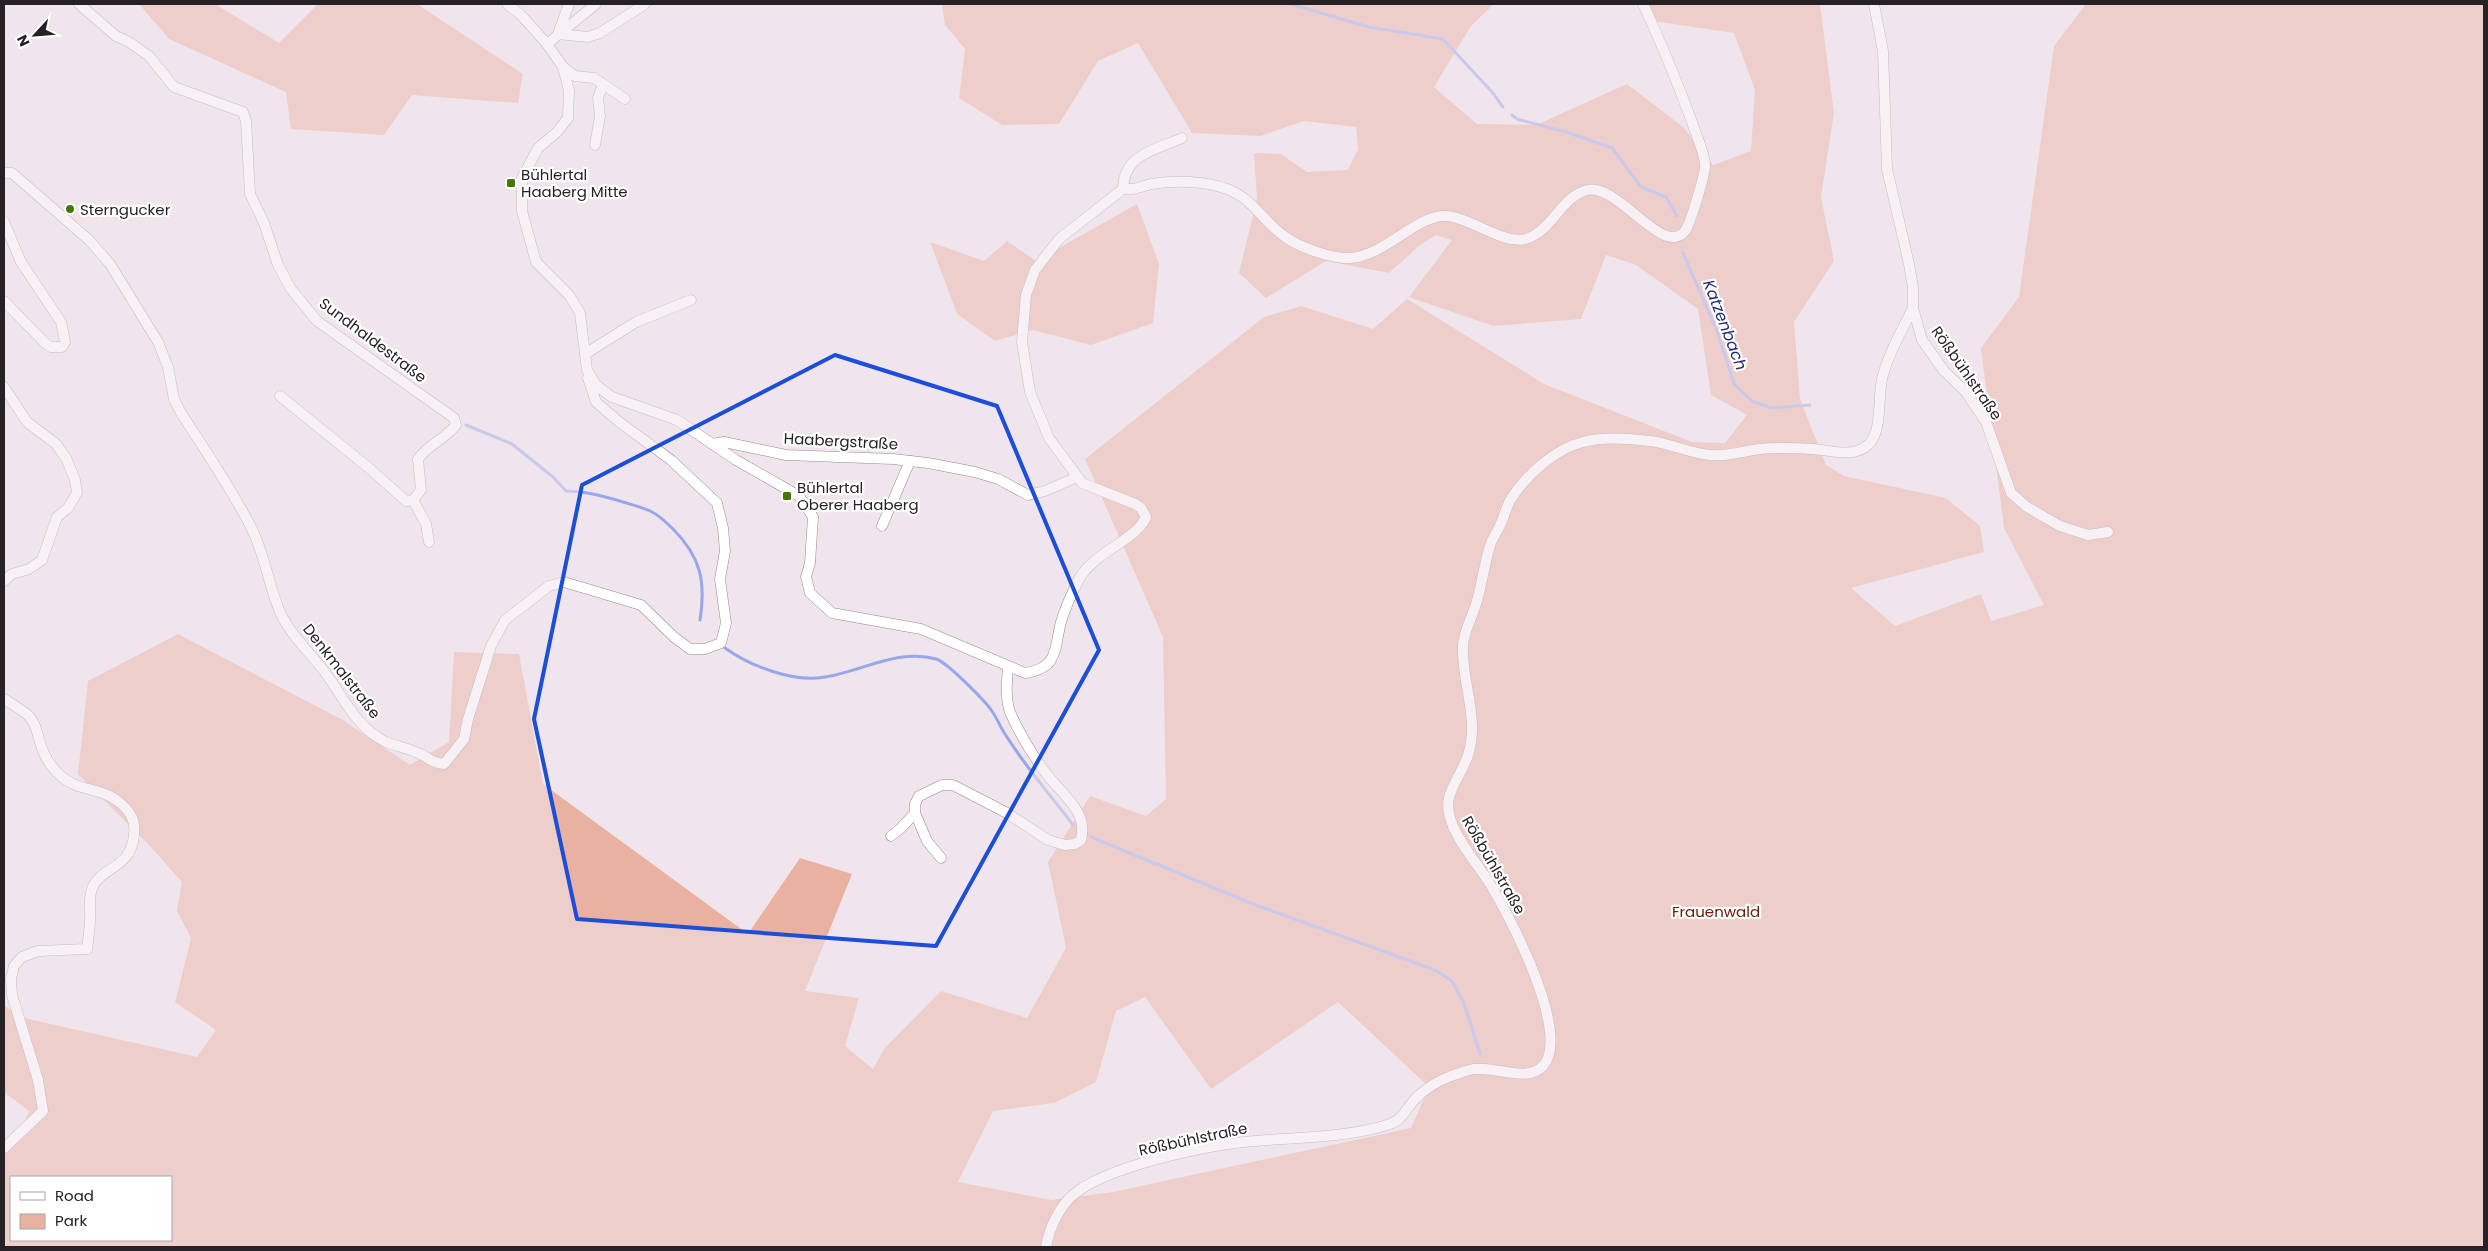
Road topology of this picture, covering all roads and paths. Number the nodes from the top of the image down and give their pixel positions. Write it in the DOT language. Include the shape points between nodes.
graph roads {
  1 [pos="79,4"];
  2 [pos="507,4"];
  3 [pos="569,4"];
  4 [pos="596,4"];
  5 [pos="645,4"];
  6 [pos="1642,4"];
  7 [pos="1874,4"];
  8 [pos="558,34"];
  9 [pos="547,44"];
  10 [pos="563,67"];
  11 [pos="602,85"];
  12 [pos="625,99"];
  13 [pos="1182,138"];
  14 [pos="595,145"];
  15 [pos="4,173"];
  16 [pos="1123,189"];
  17 [pos="4,222"];
  18 [pos="691,300"];
  19 [pos="4,301"];
  20 [pos="1913,308"];
  21 [pos="585,354"];
  22 [pos="587,370"];
  23 [pos="4,387"];
  24 [pos="280,396"];
  25 [pos="712,444"];
  26 [pos="910,461"];
  27 [pos="1077,478"];
  28 [pos="413,500"];
  29 [pos="882,526"];
  30 [pos="2108,532"];
  31 [pos="429,542"];
  32 [pos="4,581"];
  33 [pos="1008,667"];
  34 [pos="4,699"];
  35 [pos="915,813"];
  36 [pos="891,836"];
  37 [pos="940,858"];
  38 [pos="4,1148"];
  39 [pos="1046,1247"];
  1 -- 28 [label="street, Sundhaldestraße" via="116,36 150,56 174,87 242,112 246,121 250,194 278,265 291,288 317,321 454,418 456,425 449,434 426,448 418,459 421,490"];
  2 -- 9 [label="street"];
  3 -- 8 [label="street"];
  4 -- 8 [label="street"];
  5 -- 8 [label="street" via="600,33 588,37"];
  6 -- 16 [label="street" via="1679,86 1706,165 1685,231 1677,236 1663,237 1615,196 1590,189 1574,196 1540,230 1525,239 1506,237 1446,216 1427,219 1371,253 1352,258 1334,257 1284,236 1251,203 1228,189 1196,183 1152,184 1131,191"];
  7 -- 20 [label="street, Rößbühlstraße" via="1883,51 1887,169 1909,264"];
  8 -- 9 [label="street"];
  9 -- 10 [label="street"];
  10 -- 11 [label="street" via="575,76 594,78"];
  10 -- 21 [label="street" via="569,91 568,118 538,148 522,178 522,211 536,262 569,295 580,313"];
  11 -- 12 [label="street"];
  11 -- 14 [label="street"];
  13 -- 16 [label="street" via="1157,147 1128,165 1123,176"];
  15 -- 22 [label="street, Denkmalstraße" via="12,173 89,240 110,264 158,342 180,413 252,528 263,554 278,609 292,631 371,733 386,742 420,753 432,763 444,764 464,739 491,646 506,620 550,586 564,582 641,605 690,649 705,650 721,643 726,623 720,579 724,528 716,503 671,460 596,402"];
  16 -- 27 [label="street" via="1059,239 1035,270 1026,295 1022,342 1030,392 1048,438"];
  17 -- 19 [label="street" via="24,268 61,322 65,342 62,347 45,344"];
  18 -- 21 [label="street" via="636,322"];
  20 -- 30 [label="street, Rößbühlstraße" via="1922,340 1944,371 1965,391 1986,422 2011,492 2027,507 2060,526 2088,535"];
  20 -- 39 [label="street, Rößbühlstraße" via="1882,376 1877,432 1873,442 1864,449 1842,453 1769,448 1708,455 1654,441 1610,439 1581,442 1542,465 1508,503 1490,544 1474,610 1464,635 1472,711 1469,753 1448,795 1448,810 1452,826 1494,889 1546,1004 1551,1043 1543,1066 1526,1074 1482,1067 1442,1079 1412,1102 1399,1121 1387,1125 1324,1135 1239,1142 1111,1173 1087,1184 1069,1198 1054,1222"];
  21 -- 22 [label="street"];
  22 -- 25 [label="street" via="596,385 612,397 677,420"];
  23 -- 32 [label="street" via="27,422 56,444 66,458 77,493 68,508 57,517 42,560"];
  24 -- 28 [label="street" via="399,497"];
  25 -- 26 [label="street, Haabergstraße" via="724,442 818,458"];
  25 -- 33 [label="street" via="799,496 813,517 806,577 810,592 832,613 921,630 999,660"];
  26 -- 27 [label="street, Haabergstraße" via="975,472 998,479 1028,495"];
  26 -- 29 [label="street, Haabergstraße"];
  27 -- 33 [label="street" via="1093,488 1135,504 1146,517 1140,528 1095,559 1086,569 1069,600 1050,662 1037,671 1025,672"];
  28 -- 31 [label="street" via="426,524"];
  33 -- 35 [label="street" via="1006,690 1010,711 1046,774 1065,794 1081,820 1084,830 1081,840 1064,845 1048,840 1007,813 953,785 942,785 919,796"];
  34 -- 38 [label="street" via="30,717 50,765 63,778 117,800 130,812 135,826 134,844 128,856 92,887 87,949 38,951 22,957 14,966 12,995 38,1080 43,1111"];
  35 -- 36 [label="street"];
  35 -- 37 [label="street" via="927,842"];
}
